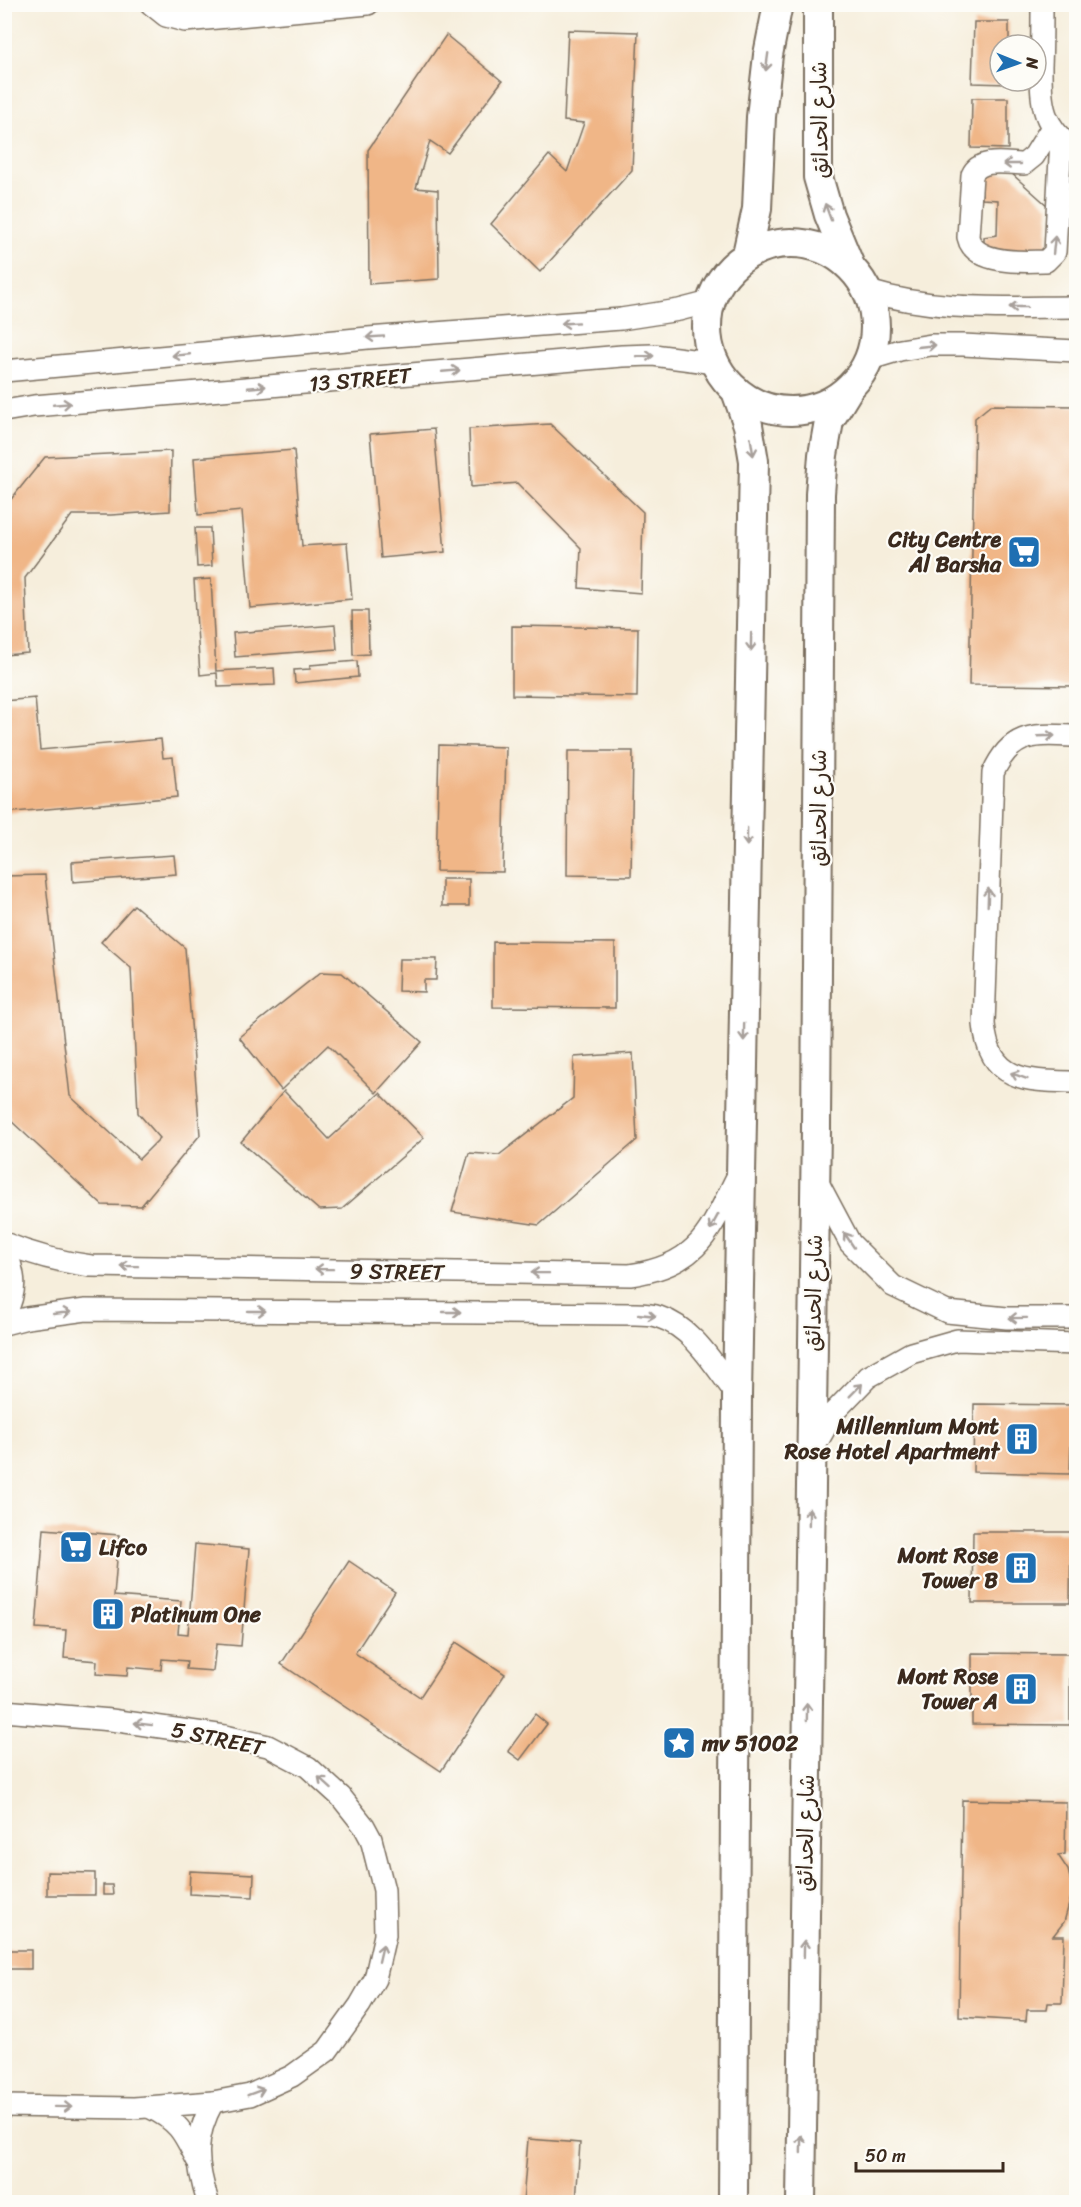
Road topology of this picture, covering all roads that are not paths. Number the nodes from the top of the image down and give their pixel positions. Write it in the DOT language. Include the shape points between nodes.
graph roads {
  1 [pos="368,4"];
  2 [pos="778,4"];
  3 [pos="818,4"];
  4 [pos="1042,4"];
  5 [pos="154,8"];
  6 [pos="1063,139"];
  7 [pos="747,254"];
  8 [pos="850,266"];
  9 [pos="868,291"];
  10 [pos="710,302"];
  11 [pos="1077,307"];
  12 [pos="1077,351"];
  13 [pos="870,359"];
  14 [pos="715,363"];
  15 [pos="4,370"];
  16 [pos="848,390"];
  17 [pos="736,391"];
  18 [pos="4,411"];
  19 [pos="1077,736"];
  20 [pos="1077,1082"];
  21 [pos="741,1170"];
  22 [pos="815,1176"];
  23 [pos="4,1245"];
  24 [pos="4,1318"];
  25 [pos="1077,1318"];
  26 [pos="4,1324"];
  27 [pos="1077,1344"];
  28 [pos="737,1395"];
  29 [pos="810,1454"];
  30 [pos="4,1711"];
  31 [pos="213,2102"];
  32 [pos="4,2106"];
  33 [pos="148,2107"];
  34 [pos="198,2162"];
  35 [pos="208,2202"];
  36 [pos="733,2202"];
  37 [pos="801,2202"];
  1 -- 5 [label="street" via="185,21"];
  2 -- 7 [label="street, one-way" via="761,117 757,209"];
  8 -- 3 [label="street, شارع الحدائق, one-way" via="829,215 819,177"];
  4 -- 6 [label="street" via="1040,93 1044,111"];
  6 -- 6 [label="street, one-way" via="1024,164 983,164 974,169 969,237 972,246 995,260 1041,261 1053,256"];
  7 -- 8 [label="street" via="764,246 802,242 836,255"];
  7 -- 10 [label="street" via="727,272"];
  8 -- 9 [label="street"];
  11 -- 9 [label="street, one-way" via="952,307 898,300"];
  9 -- 13 [label="street" via="876,320"];
  10 -- 14 [label="street" via="707,333"];
  10 -- 15 [label="street, 13 STREET, one-way" via="621,319"];
  13 -- 12 [label="street, one-way" via="931,345"];
  13 -- 16 [label="street"];
  14 -- 17 [label="street"];
  18 -- 14 [label="street, 13 STREET, one-way" via="622,356 653,355"];
  16 -- 17 [label="street" via="824,405 794,412 753,403"];
  16 -- 22 [label="street, شارع الحدائق" via="830,422 820,494"];
  17 -- 21 [label="street, one-way" via="748,425 754,461"];
  20 -- 19 [label="street, one-way" via="1021,1079 1005,1071 993,1058 984,1024 993,772 1000,756 1021,740"];
  21 -- 23 [label="street, 9 STREET, one-way" via="711,1228 696,1247 677,1262 630,1275 92,1266 60,1262"];
  21 -- 28 [label="street"];
  25 -- 22 [label="street, one-way" via="1007,1318 947,1312 893,1286 850,1243"];
  22 -- 29 [label="street, شارع الحدائق"];
  23 -- 24 [label="street" via="14,1270 13,1299"];
  26 -- 28 [label="street, 9 STREET, one-way" via="86,1310 657,1316 676,1324 693,1338"];
  29 -- 27 [label="street, one-way" via="834,1412 868,1377 911,1353 957,1341"];
  28 -- 36 [label="street"];
  37 -- 29 [label="street, شارع الحدائق, one-way"];
  31 -- 30 [label="street, 5 STREET, one-way" via="250,2095 292,2076 327,2051 375,1979 385,1935 384,1890 364,1826 341,1797 308,1767 268,1746 189,1730"];
  31 -- 33 [label="street, 5 STREET"];
  31 -- 34 [label="street" via="198,2140"];
  32 -- 33 [label="street, 5 STREET, one-way"];
  33 -- 34 [label="street" via="180,2128"];
  34 -- 35 [label="street"];
}
